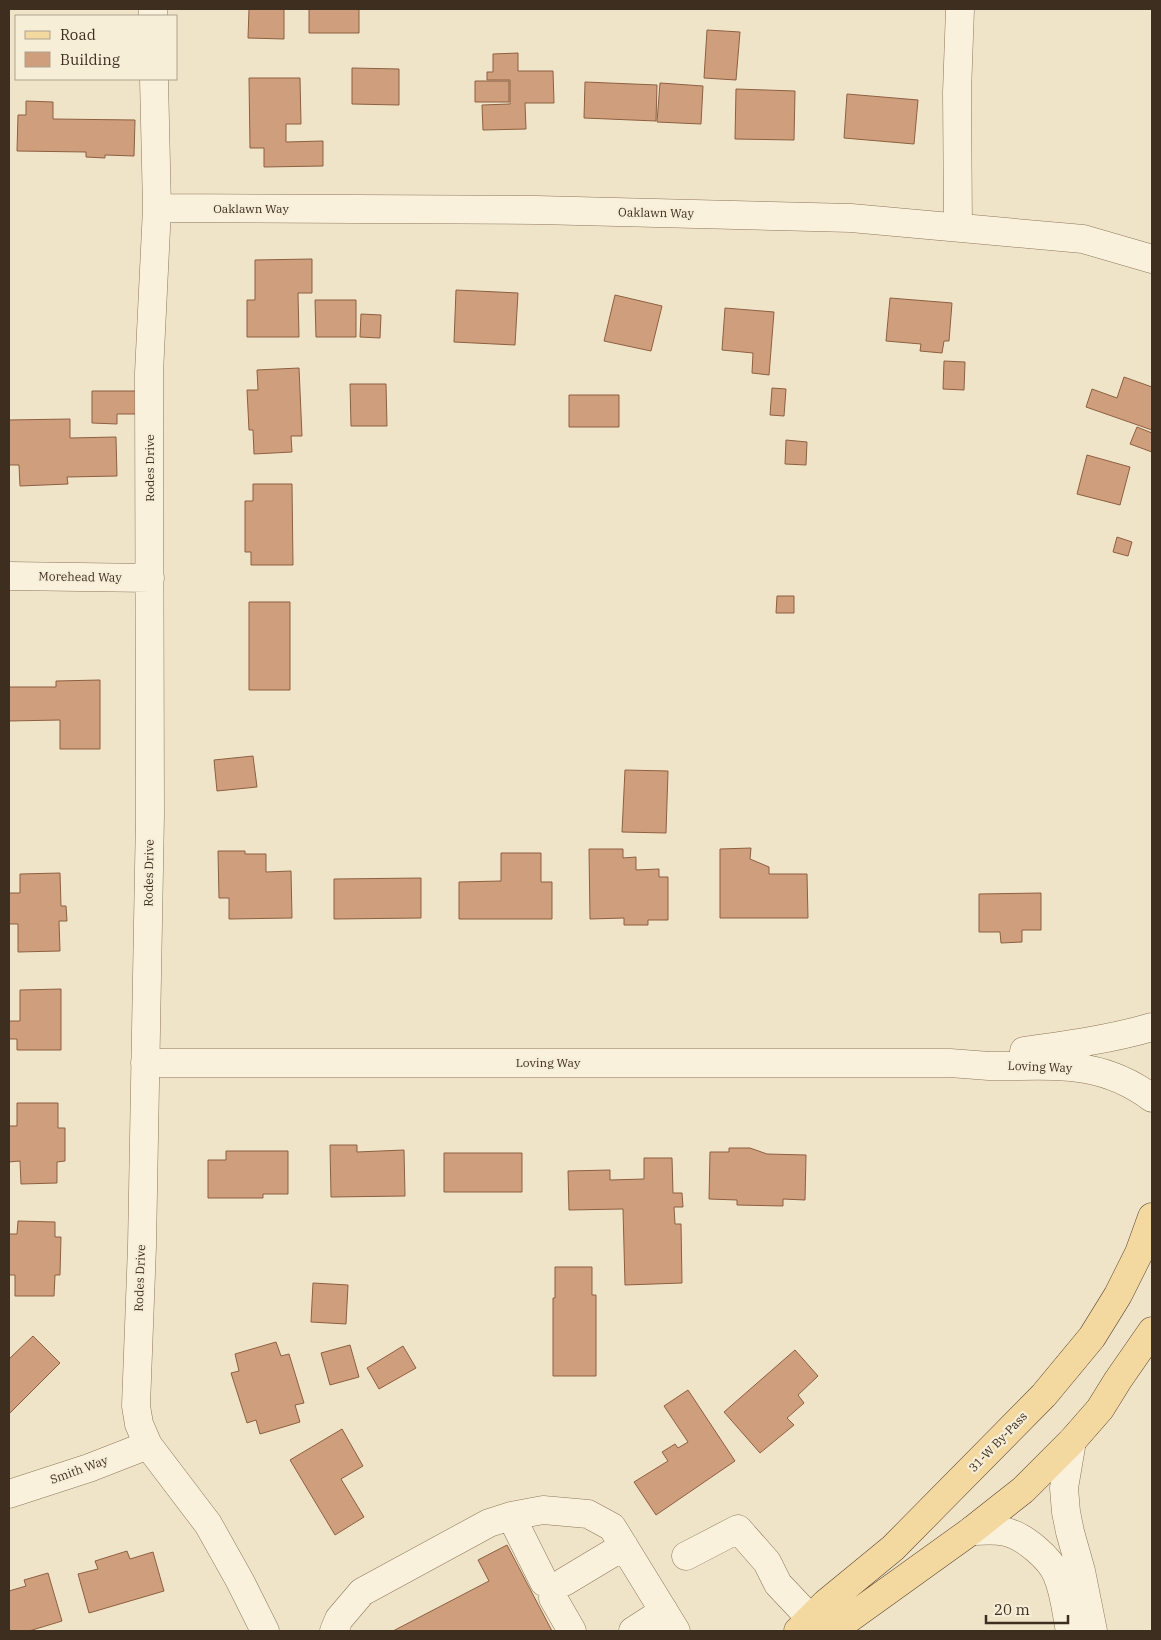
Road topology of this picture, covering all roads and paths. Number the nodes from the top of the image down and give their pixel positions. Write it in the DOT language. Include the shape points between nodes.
graph roads {
  1 [pos="960,9"];
  2 [pos="154,80"];
  3 [pos="156,208"];
  4 [pos="958,227"];
  5 [pos="1152,259"];
  6 [pos="9,576"];
  7 [pos="150,578"];
  8 [pos="1152,1026"];
  9 [pos="950,1062"];
  10 [pos="145,1063"];
  11 [pos="1152,1098"];
  12 [pos="1152,1217"];
  13 [pos="1152,1331"];
  14 [pos="1152,1357"];
  15 [pos="1100,1409"];
  16 [pos="1072,1441"];
  17 [pos="148,1445"];
  18 [pos="9,1494"];
  19 [pos="511,1516"];
  20 [pos="971,1531"];
  21 [pos="624,1546"];
  22 [pos="686,1556"];
  23 [pos="553,1588"];
  24 [pos="670,1621"];
  25 [pos="810,1627"];
  26 [pos="265,1631"];
  27 [pos="334,1631"];
  28 [pos="572,1631"];
  29 [pos="633,1631"];
  30 [pos="1070,1631"];
  31 [pos="1093,1631"];
  1 -- 4 [label="street"];
  2 -- 3 [label="street, Rodes Drive"];
  3 -- 4 [label="street, Oaklawn Way" via="537,210 851,218"];
  3 -- 7 [label="street, Rodes Drive" via="149,373"];
  4 -- 5 [label="street, Oaklawn Way" via="1083,239"];
  6 -- 7 [label="street, Morehead Way"];
  7 -- 10 [label="street, Rodes Drive"];
  8 -- 9 [label="street, Loving Way" via="1069,1045"];
  9 -- 10 [label="street, Loving Way"];
  9 -- 11 [label="street, Loving Way" via="1083,1068 1109,1074"];
  10 -- 17 [label="street, Rodes Drive" via="136,1406"];
  12 -- 25 [label="main road, 31-W By-Pass" via="1139,1253 1113,1304 1092,1337 1044,1395 893,1548 826,1603"];
  13 -- 15 [label="main road"];
  14 -- 15 [label="main road"];
  15 -- 16 [label="main road"];
  16 -- 20 [label="main road" via="1023,1490"];
  16 -- 31 [label="street" via="1064,1488 1066,1512"];
  17 -- 18 [label="street, Smith Way"];
  17 -- 26 [label="street, Rodes Drive" via="208,1524"];
  19 -- 21 [label="street" via="542,1510 588,1514 612,1527"];
  19 -- 23 [label="street"];
  19 -- 27 [label="street" via="489,1522 362,1592 339,1619"];
  20 -- 25 [label="main road" via="850,1618"];
  20 -- 30 [label="street" via="1007,1532 1044,1556 1057,1574"];
  21 -- 23 [label="street"];
  21 -- 24 [label="street"];
  22 -- 25 [label="street" via="738,1529 767,1562 778,1584"];
  23 -- 28 [label="street"];
  24 -- 29 [label="street"];
}
